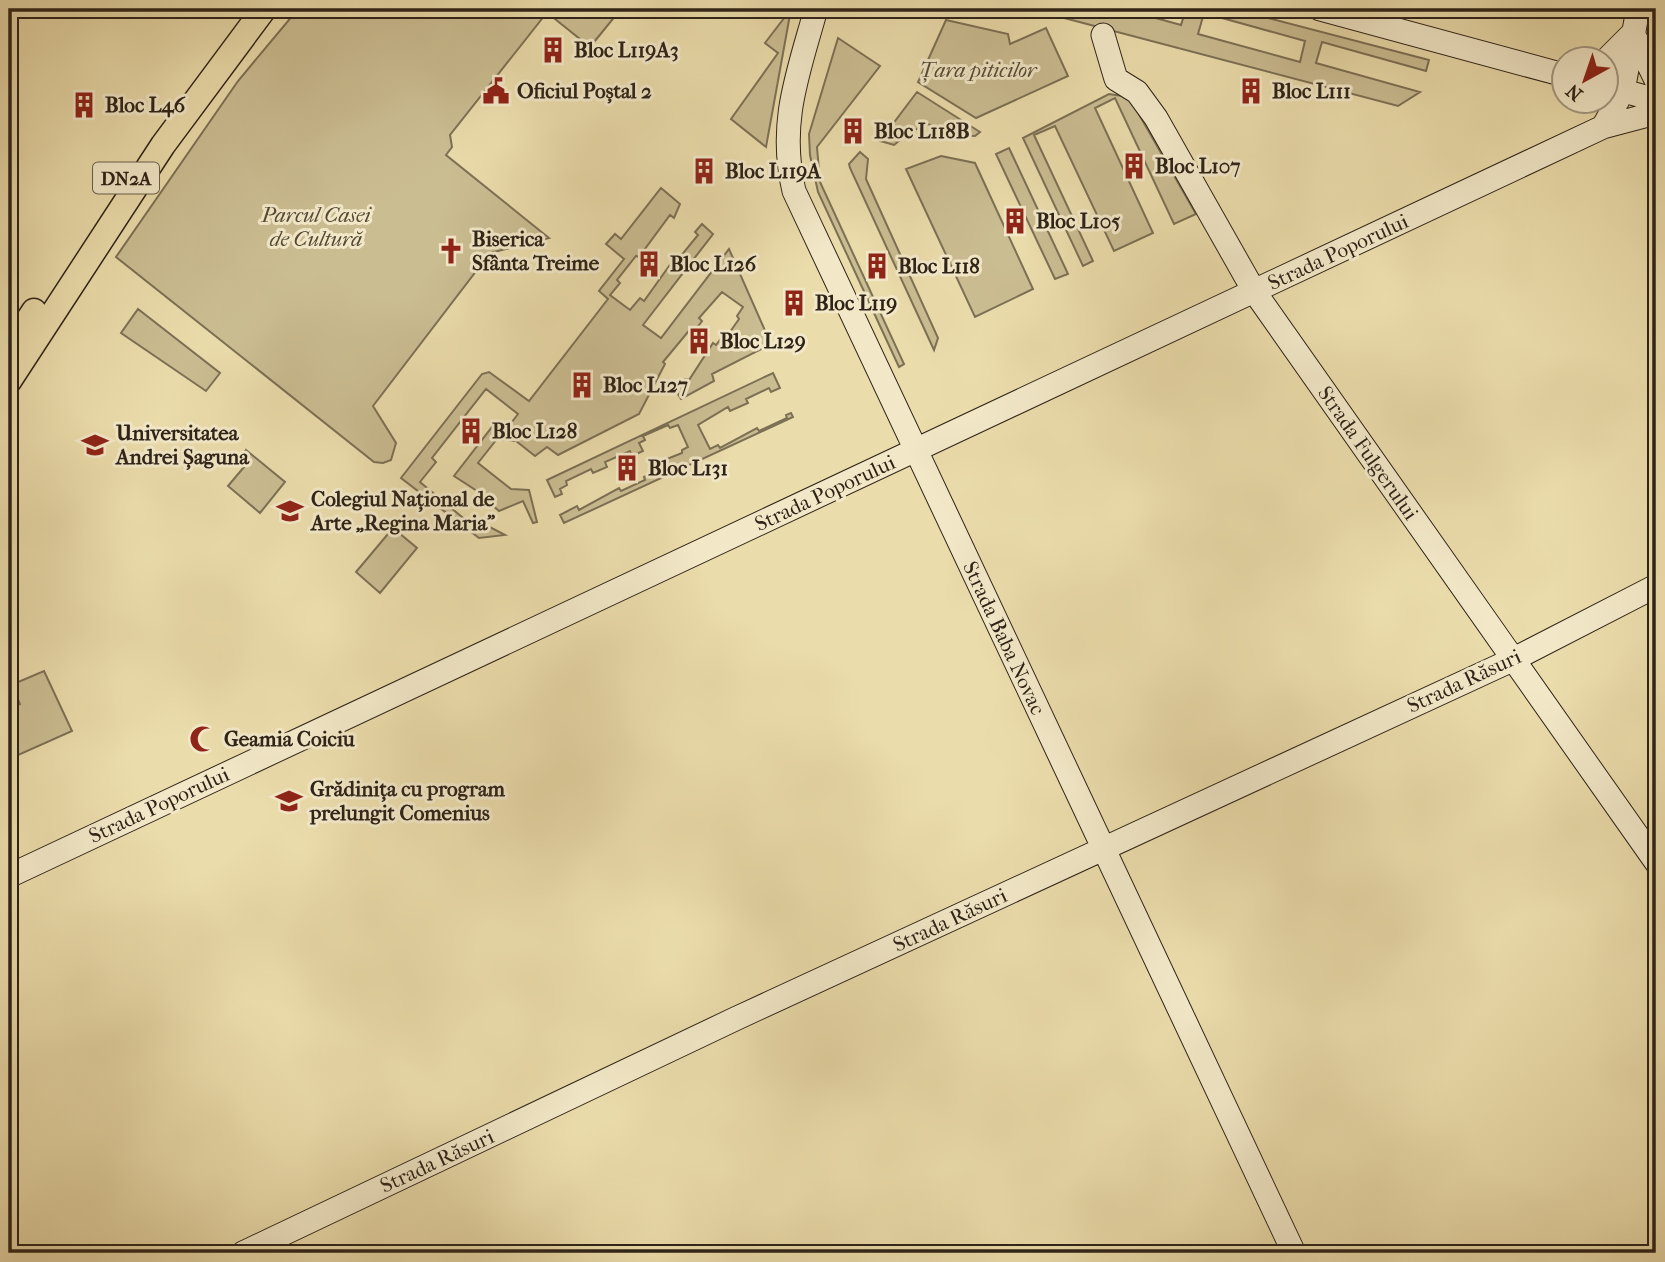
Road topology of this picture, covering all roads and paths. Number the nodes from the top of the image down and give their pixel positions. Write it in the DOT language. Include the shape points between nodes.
graph roads {
  1 [pos="244,9"];
  2 [pos="264,9"];
  3 [pos="816,9"];
  4 [pos="1320,9"];
  5 [pos="1638,9"];
  6 [pos="1633,33"];
  7 [pos="1103,35"];
  8 [pos="1620,46"];
  9 [pos="1550,71"];
  10 [pos="1620,71"];
  11 [pos="1656,80"];
  12 [pos="1620,91"];
  13 [pos="1656,100"];
  14 [pos="1656,113"];
  15 [pos="1606,116"];
  16 [pos="1603,127"];
  17 [pos="1254,291"];
  18 [pos="9,349"];
  19 [pos="9,381"];
  20 [pos="915,450"];
  21 [pos="1656,586"];
  22 [pos="1512,660"];
  23 [pos="1103,849"];
  24 [pos="1656,862"];
  25 [pos="9,876"];
  26 [pos="243,1253"];
  27 [pos="1294,1253"];
  1 -- 18 [label="main road, DN2A"];
  2 -- 19 [label="main road, DN2A" via="163,145"];
  3 -- 20 [label="street, Strada Baba Novac" via="787,117 789,170 794,191"];
  4 -- 9 [label="street"];
  5 -- 6 [label="street"];
  6 -- 8 [label="street"];
  6 -- 10 [label="street"];
  6 -- 11 [label="street"];
  7 -- 17 [label="street, Strada Fulgerului" via="1116,79 1137,92 1156,118"];
  12 -- 13 [label="street"];
  14 -- 16 [label="street, Strada Poporului"];
  15 -- 16 [label="street"];
  16 -- 17 [label="street, Strada Poporului"];
  17 -- 20 [label="street, Strada Poporului"];
  17 -- 22 [label="street, Strada Fulgerului"];
  20 -- 23 [label="street, Strada Baba Novac"];
  20 -- 25 [label="street, Strada Poporului"];
  21 -- 22 [label="street, Strada Răsuri"];
  22 -- 23 [label="street, Strada Răsuri"];
  22 -- 24 [label="street, Strada Fulgerului"];
  23 -- 26 [label="street, Strada Răsuri"];
  23 -- 27 [label="street, Strada Baba Novac"];
}
